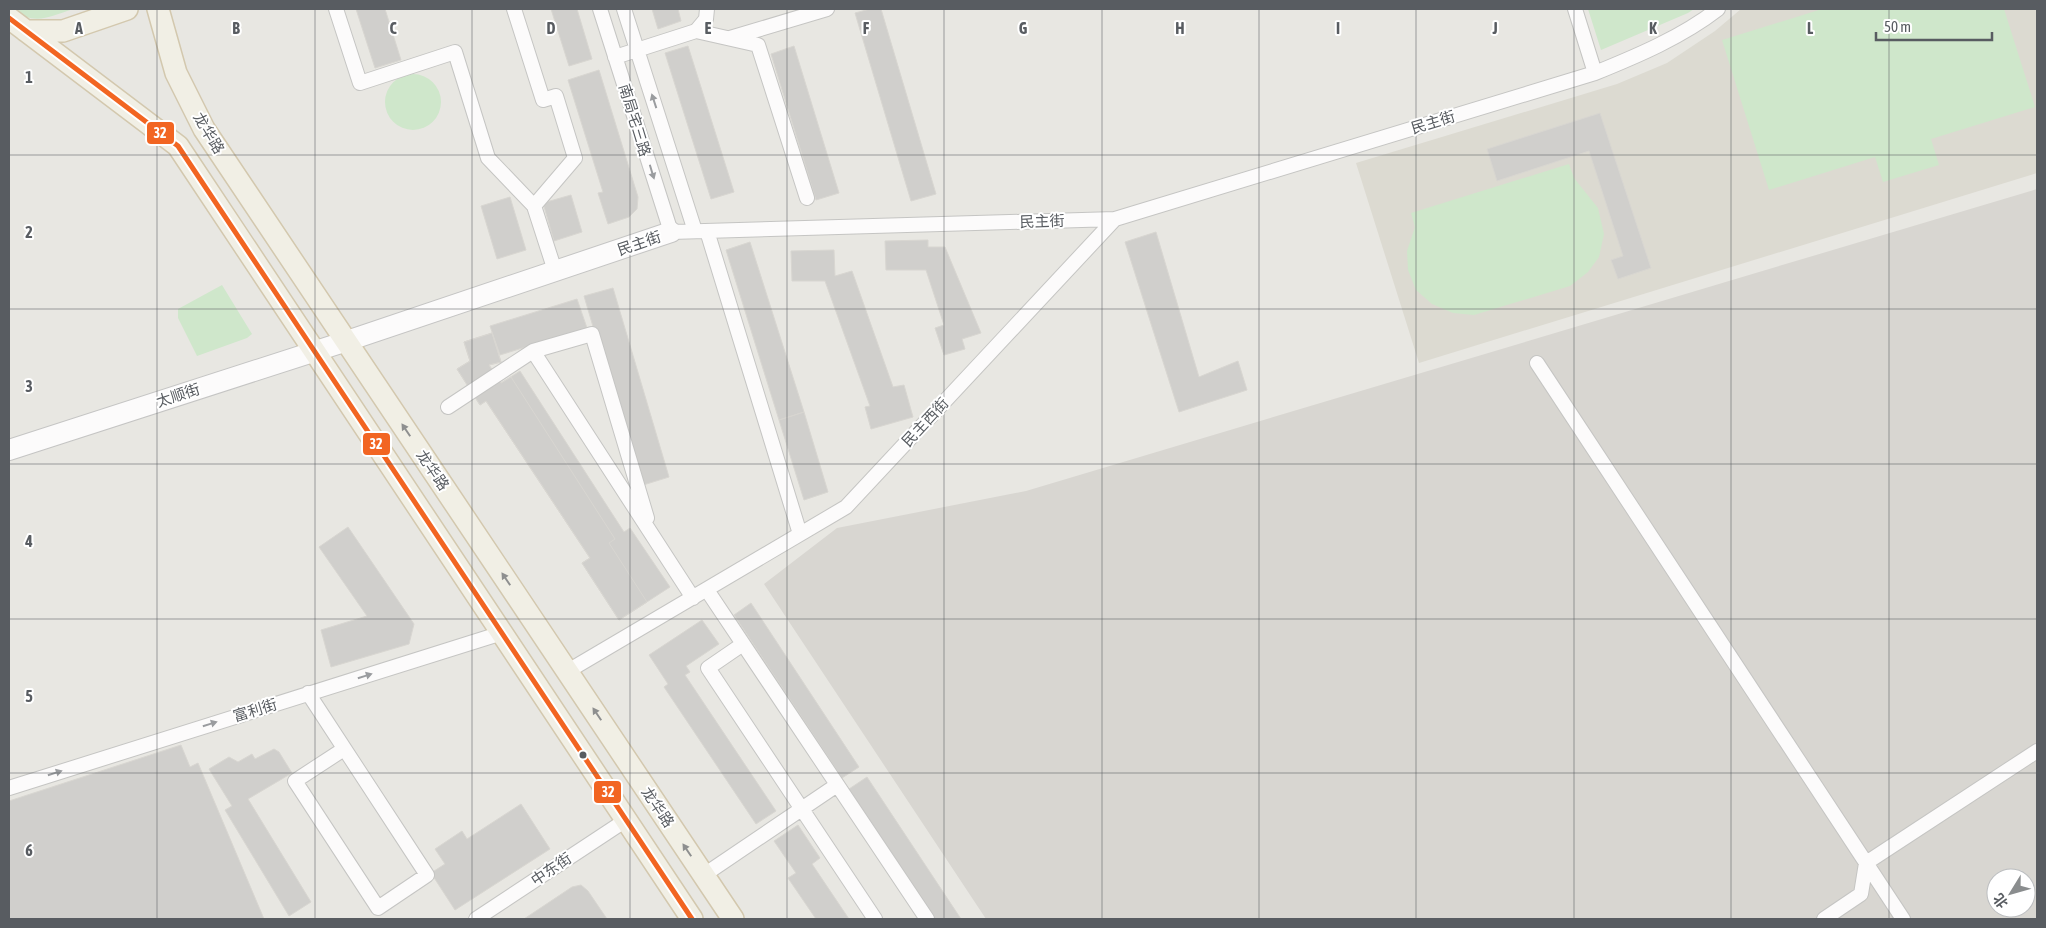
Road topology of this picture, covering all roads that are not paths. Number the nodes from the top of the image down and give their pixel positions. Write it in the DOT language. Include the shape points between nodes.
graph roads {
  1 [pos="127,9"];
  2 [pos="158,9"];
  3 [pos="336,9"];
  4 [pos="514,9"];
  5 [pos="600,9"];
  6 [pos="624,9"];
  7 [pos="707,9"];
  8 [pos="827,9"];
  9 [pos="1575,9"];
  10 [pos="1718,9"];
  11 [pos="9,18"];
  12 [pos="26,31"];
  13 [pos="696,31"];
  14 [pos="730,38"];
  15 [pos="637,50"];
  16 [pos="615,56"];
  17 [pos="1595,73"];
  18 [pos="807,198"];
  19 [pos="534,206"];
  20 [pos="1115,219"];
  21 [pos="701,231"];
  22 [pos="671,232"];
  23 [pos="555,271"];
  24 [pos="346,341"];
  25 [pos="533,351"];
  26 [pos="314,352"];
  27 [pos="1537,363"];
  28 [pos="448,407"];
  29 [pos="9,450"];
  30 [pos="800,534"];
  31 [pos="652,535"];
  32 [pos="707,590"];
  33 [pos="693,598"];
  34 [pos="502,633"];
  35 [pos="743,644"];
  36 [pos="568,671"];
  37 [pos="308,693"];
  38 [pos="344,749"];
  39 [pos="2037,751"];
  40 [pos="837,785"];
  41 [pos="9,788"];
  42 [pos="802,809"];
  43 [pos="626,820"];
  44 [pos="1866,863"];
  45 [pos="704,875"];
  46 [pos="476,919"];
  47 [pos="692,919"];
  48 [pos="733,919"];
  49 [pos="875,919"];
  50 [pos="927,919"];
  51 [pos="1824,919"];
  52 [pos="1903,919"];
  1 -- 12 [label="main road" via="63,31"];
  2 -- 24 [label="main road, 龙华路" via="176,73 204,129"];
  3 -- 19 [label="street" via="360,83 455,52 488,158"];
  4 -- 19 [label="street" via="543,100 556,96 575,158"];
  5 -- 16 [label="street, 南局宅三路"];
  6 -- 15 [label="street, 南局宅三路"];
  7 -- 13 [label="street" via="706,19"];
  8 -- 14 [label="street"];
  9 -- 17 [label="street"];
  10 -- 17 [label="street, 民主街" via="1645,52"];
  11 -- 12 [label="main road"];
  12 -- 26 [label="main road" via="178,146"];
  13 -- 14 [label="street"];
  13 -- 15 [label="street"];
  14 -- 18 [label="street" via="758,45"];
  15 -- 16 [label="street"];
  21 -- 15 [label="street, 南局宅三路, one-way"];
  16 -- 22 [label="street, 南局宅三路, one-way"];
  17 -- 20 [label="street, 民主街"];
  19 -- 23 [label="street"];
  20 -- 21 [label="street, 民主街"];
  20 -- 30 [label="street, 民主西街" via="846,506"];
  21 -- 22 [label="street, 民主街"];
  21 -- 30 [label="street, 南局宅三路"];
  22 -- 23 [label="street, 民主街"];
  23 -- 24 [label="street, 民主街"];
  24 -- 26 [label="street, 太顺街"];
  36 -- 24 [label="main road, 龙华路, one-way"];
  25 -- 28 [label="street"];
  25 -- 31 [label="street"];
  25 -- 31 [label="street" via="592,334"];
  26 -- 29 [label="street, 太顺街"];
  26 -- 34 [label="main road"];
  27 -- 44 [label="street"];
  30 -- 32 [label="street, 民主西街"];
  31 -- 33 [label="street"];
  32 -- 33 [label="street, 民主西街"];
  32 -- 35 [label="street"];
  33 -- 36 [label="street, 民主西街"];
  37 -- 34 [label="street, 富利街, one-way"];
  34 -- 43 [label="main road"];
  35 -- 40 [label="street"];
  35 -- 42 [label="street" via="708,668"];
  45 -- 36 [label="main road, 龙华路, one-way"];
  37 -- 38 [label="street"];
  41 -- 37 [label="street, 富利街, one-way"];
  38 -- 38 [label="street" via="428,876 378,908 295,781"];
  39 -- 44 [label="street"];
  40 -- 42 [label="street"];
  40 -- 50 [label="street"];
  42 -- 45 [label="street"];
  42 -- 49 [label="street"];
  43 -- 46 [label="street, 中东街"];
  43 -- 47 [label="main road"];
  44 -- 51 [label="street" via="1861,894"];
  44 -- 52 [label="street"];
  45 -- 48 [label="main road, 龙华路"];
}
